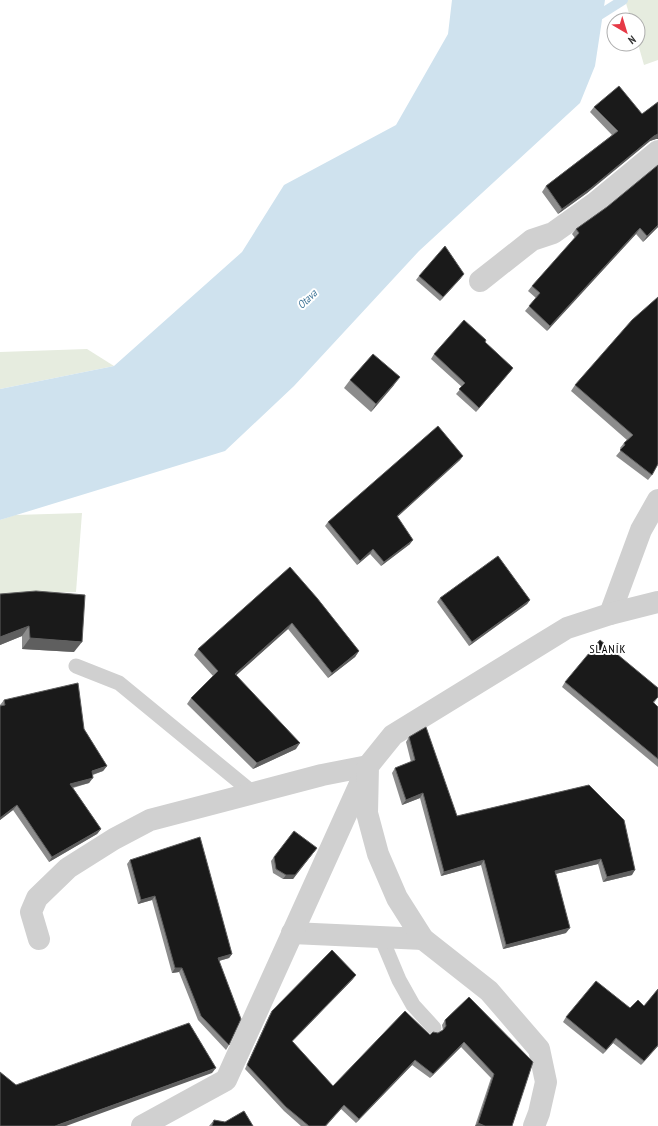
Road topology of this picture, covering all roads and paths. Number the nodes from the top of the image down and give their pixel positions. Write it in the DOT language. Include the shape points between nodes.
graph roads {
  1 [pos="658,152"];
  2 [pos="480,281"];
  3 [pos="658,500"];
  4 [pos="658,602"];
  5 [pos="610,614"];
  6 [pos="76,666"];
  7 [pos="368,766"];
  8 [pos="253,793"];
  9 [pos="292,933"];
  10 [pos="381,937"];
  11 [pos="40,939"];
  12 [pos="423,939"];
  13 [pos="434,1028"];
  14 [pos="142,1126"];
  15 [pos="534,1126"];
  1 -- 2 [label="street" via="559,229 532,240"];
  3 -- 5 [label="street" via="641,530"];
  4 -- 5 [label="street"];
  5 -- 7 [label="street" via="567,628 439,705 393,735"];
  6 -- 8 [label="lane" via="119,683"];
  7 -- 8 [label="street"];
  7 -- 9 [label="street"];
  7 -- 12 [label="street" via="367,813 378,854 397,898"];
  8 -- 11 [label="street" via="150,820 114,838 68,868 37,898 31,912"];
  9 -- 10 [label="street"];
  9 -- 14 [label="street" via="226,1080"];
  10 -- 12 [label="street"];
  10 -- 13 [label="lane" via="399,980 413,1005"];
  12 -- 15 [label="street" via="489,991 538,1049 546,1082"];
}
